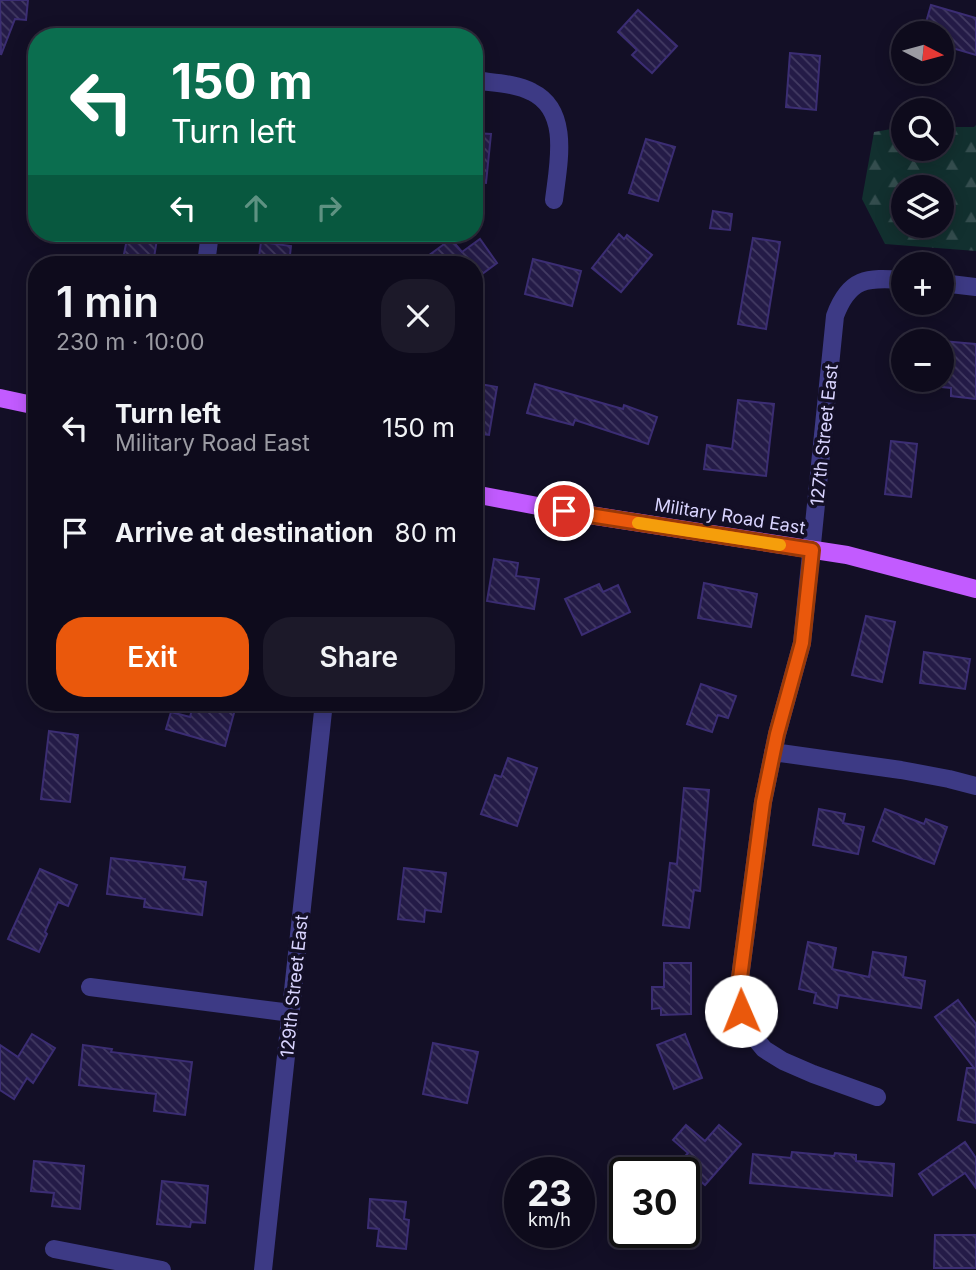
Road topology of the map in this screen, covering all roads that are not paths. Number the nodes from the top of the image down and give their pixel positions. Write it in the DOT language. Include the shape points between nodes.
graph roads {
  1 [pos="483,81"];
  2 [pos="554,200"];
  3 [pos="891,279"];
  4 [pos="954,284"];
  5 [pos="976,287"];
  6 [pos="0,398"];
  7 [pos="28,404"];
  8 [pos="483,496"];
  9 [pos="812,550"];
  10 [pos="976,589"];
  11 [pos="323,711"];
  12 [pos="773,752"];
  13 [pos="976,786"];
  14 [pos="90,987"];
  15 [pos="291,1013"];
  16 [pos="877,1097"];
  17 [pos="54,1249"];
  18 [pos="162,1270"];
  19 [pos="264,1270"];
  1 -- 2 [label="street" via="531,91 548,101 556,118 559,148"];
  3 -- 9 [label="street, 127th Street East" via="862,282 842,299 835,316"];
  4 -- 5 [label="street"];
  6 -- 7 [label="main road"];
  8 -- 9 [label="main road, Military Road East"];
  9 -- 10 [label="main road, Military Road East"];
  9 -- 12 [label="street, 127th Street East" via="802,643"];
  11 -- 15 [label="street, 129th Street East"];
  12 -- 13 [label="street"];
  12 -- 16 [label="street, 127th Street East" via="752,872 738,993 745,1026 764,1049 783,1061"];
  14 -- 15 [label="street"];
  15 -- 19 [label="street, 129th Street East"];
  17 -- 18 [label="street"];
}
